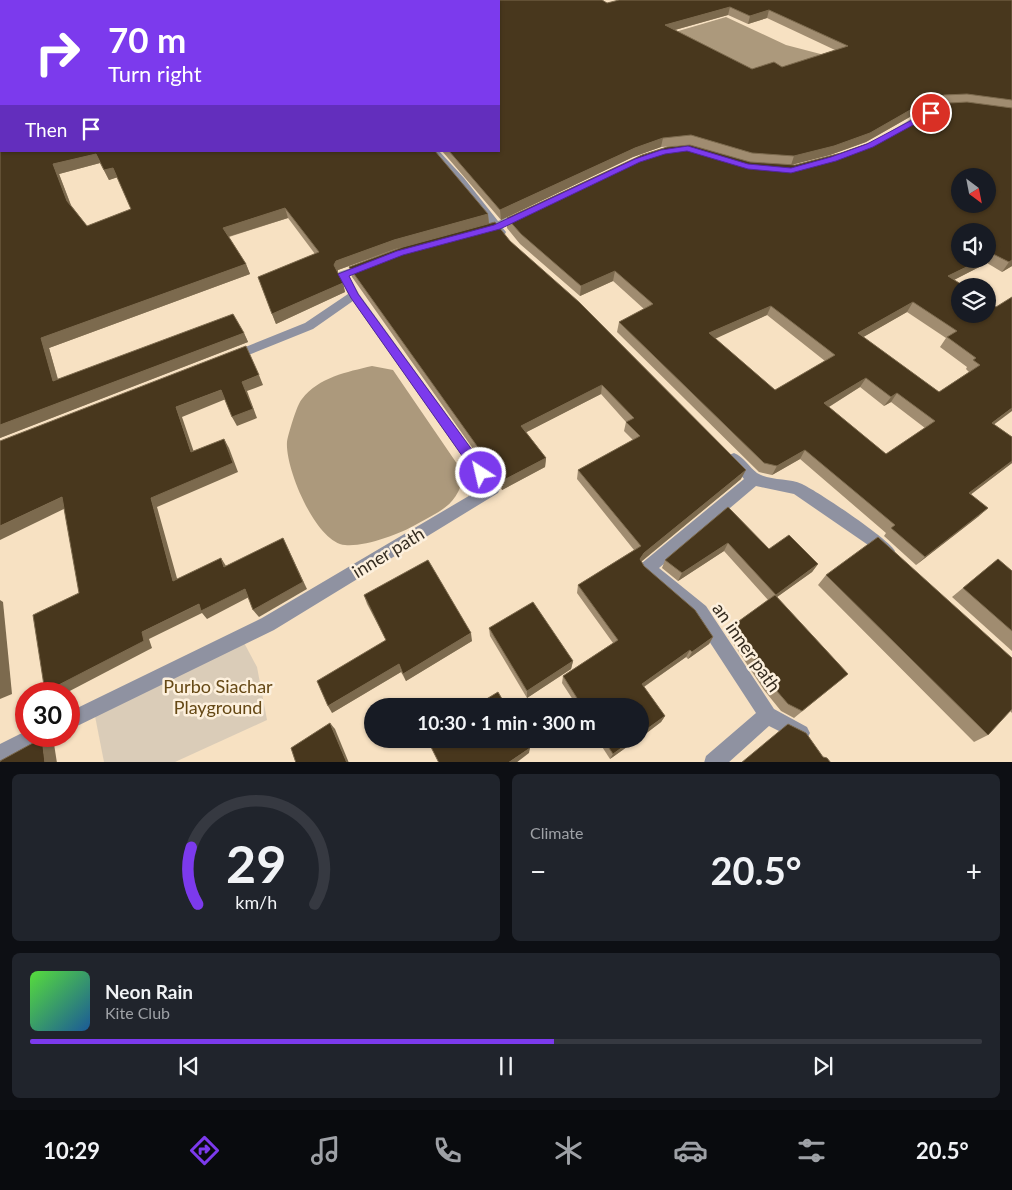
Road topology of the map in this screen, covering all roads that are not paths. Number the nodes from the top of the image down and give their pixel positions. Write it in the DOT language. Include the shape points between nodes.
graph roads {
  1 [pos="953,108"];
  2 [pos="870,146"];
  3 [pos="435,152"];
  4 [pos="532,210"];
  5 [pos="497,227"];
  6 [pos="470,234"];
  7 [pos="509,240"];
  8 [pos="376,262"];
  9 [pos="354,295"];
  10 [pos="218,362"];
  11 [pos="727,452"];
  12 [pos="754,479"];
  13 [pos="896,560"];
  14 [pos="80,715"];
  15 [pos="768,715"];
  16 [pos="15,746"];
  17 [pos="814,748"];
  18 [pos="0,754"];
  19 [pos="713,762"];
  1 -- 2 [label="street" via="943,108 919,118"];
  3 -- 5 [label="street"];
  4 -- 5 [label="street"];
  5 -- 6 [label="street"];
  5 -- 7 [label="street"];
  8 -- 9 [label="street" via="343,274"];
  9 -- 10 [label="street" via="309,326"];
  9 -- 14 [label="street, inner path" via="493,489 268,624"];
  11 -- 12 [label="street"];
  12 -- 13 [label="street" via="798,489 875,540"];
  12 -- 15 [label="street, an inner path" via="647,568 700,612"];
  15 -- 17 [label="street, an inner path" via="802,734"];
  15 -- 19 [label="street"];
  16 -- 18 [label="street"];
}
